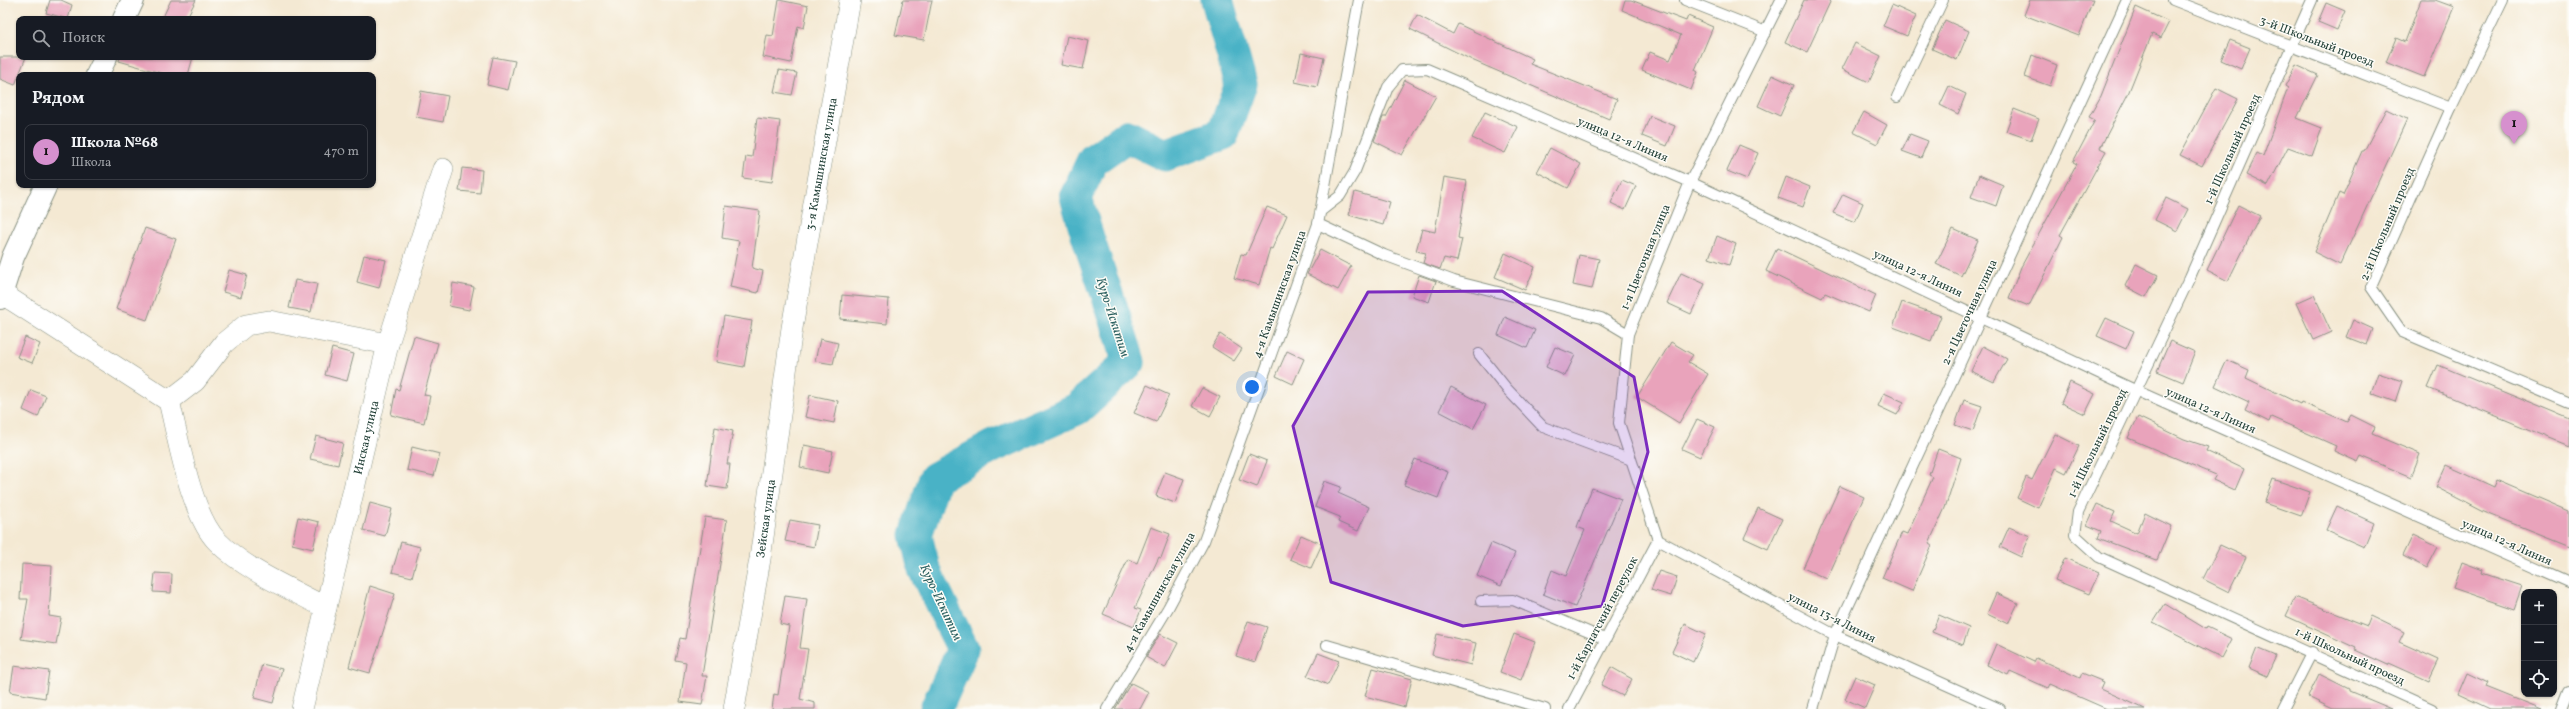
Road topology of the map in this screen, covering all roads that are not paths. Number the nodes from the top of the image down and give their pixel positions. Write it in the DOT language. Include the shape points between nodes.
graph roads {
  1 [pos="133,0"];
  2 [pos="850,0"];
  3 [pos="1359,0"];
  4 [pos="1685,0"];
  5 [pos="1781,0"];
  6 [pos="1943,0"];
  7 [pos="2127,0"];
  8 [pos="2173,0"];
  9 [pos="2312,0"];
  10 [pos="2503,0"];
  11 [pos="125,16"];
  12 [pos="1766,32"];
  13 [pos="2292,46"];
  14 [pos="105,60"];
  15 [pos="99,72"];
  16 [pos="1897,97"];
  17 [pos="2451,108"];
  18 [pos="443,169"];
  19 [pos="1690,182"];
  20 [pos="44,188"];
  21 [pos="1322,210"];
  22 [pos="1318,224"];
  23 [pos="7,255"];
  24 [pos="1,296"];
  25 [pos="1981,317"];
  26 [pos="792,328"];
  27 [pos="1628,334"];
  28 [pos="388,344"];
  29 [pos="1479,354"];
  30 [pos="2137,391"];
  31 [pos="169,401"];
  32 [pos="2569,403"];
  33 [pos="1630,458"];
  34 [pos="1658,540"];
  35 [pos="2569,583"];
  36 [pos="1481,601"];
  37 [pos="326,608"];
  38 [pos="1835,636"];
  39 [pos="1605,639"];
  40 [pos="1327,645"];
  41 [pos="2312,652"];
  42 [pos="2569,691"];
  43 [pos="302,709"];
  44 [pos="734,709"];
  45 [pos="1107,709"];
  46 [pos="1545,709"];
  47 [pos="1569,709"];
  48 [pos="1813,709"];
  49 [pos="2000,709"];
  50 [pos="2283,709"];
  51 [pos="2432,709"];
  52 [pos="2562,709"];
  1 -- 11 [label="main road"];
  2 -- 26 [label="street, 3-я Камышинская улица"];
  3 -- 21 [label="lane, 4-я Камышинская улица"];
  4 -- 12 [label="lane"];
  5 -- 12 [label="lane, 1-я Цветочная улица"];
  6 -- 16 [label="lane"];
  7 -- 25 [label="lane, 2-я Цветочная улица"];
  8 -- 13 [label="lane, 3-й Школьный проезд"];
  9 -- 13 [label="lane, 1-й Школьный проезд"];
  10 -- 17 [label="lane, 2-й Школьный проезд"];
  12 -- 19 [label="lane, 1-я Цветочная улица"];
  13 -- 17 [label="lane, 3-й Школьный проезд"];
  13 -- 30 [label="lane, 1-й Школьный проезд"];
  14 -- 15 [label="main road"];
  17 -- 32 [label="lane, 2-й Школьный проезд" via="2371,287 2402,332"];
  18 -- 28 [label="street, Инская улица"];
  19 -- 21 [label="lane, улица 12-я Линия" via="1427,69 1402,70 1388,87 1355,171 1340,196"];
  19 -- 25 [label="lane, улица 12-я Линия"];
  19 -- 27 [label="lane, 1-я Цветочная улица"];
  20 -- 23 [label="main road"];
  21 -- 22 [label="lane, 4-я Камышинская улица"];
  22 -- 27 [label="lane" via="1384,255 1454,281 1601,318"];
  22 -- 45 [label="lane, 4-я Камышинская улица" via="1204,541 1168,608"];
  23 -- 24 [label="main road"];
  24 -- 31 [label="street"];
  25 -- 30 [label="lane, улица 12-я Линия"];
  25 -- 38 [label="lane, 2-я Цветочная улица"];
  26 -- 44 [label="street, Зейская улица" via="760,559"];
  27 -- 33 [label="lane, 1-я Цветочная улица" via="1619,423"];
  28 -- 31 [label="street" via="269,321 246,325 224,343 195,381"];
  28 -- 37 [label="street, Инская улица"];
  29 -- 33 [label="lane" via="1507,389 1543,427"];
  30 -- 35 [label="lane, улица 12-я Линия"];
  30 -- 41 [label="lane, 1-й Школьный проезд" via="2078,512 2075,535 2099,557"];
  31 -- 37 [label="street" via="198,510 216,541 248,565"];
  33 -- 34 [label="lane, 1-я Цветочная улица"];
  34 -- 38 [label="lane, улица 13-я Линия"];
  34 -- 39 [label="lane, 1-й Карпатский переулок"];
  36 -- 39 [label="lane" via="1513,600"];
  37 -- 43 [label="street, Инская улица"];
  38 -- 48 [label="lane, 2-я Цветочная улица"];
  38 -- 49 [label="lane, улица 13-я Линия"];
  39 -- 47 [label="lane, 1-й Карпатский переулок"];
  40 -- 46 [label="lane"];
  41 -- 50 [label="lane"];
  41 -- 51 [label="lane, 1-й Школьный проезд"];
  42 -- 52 [label="lane"];
}
